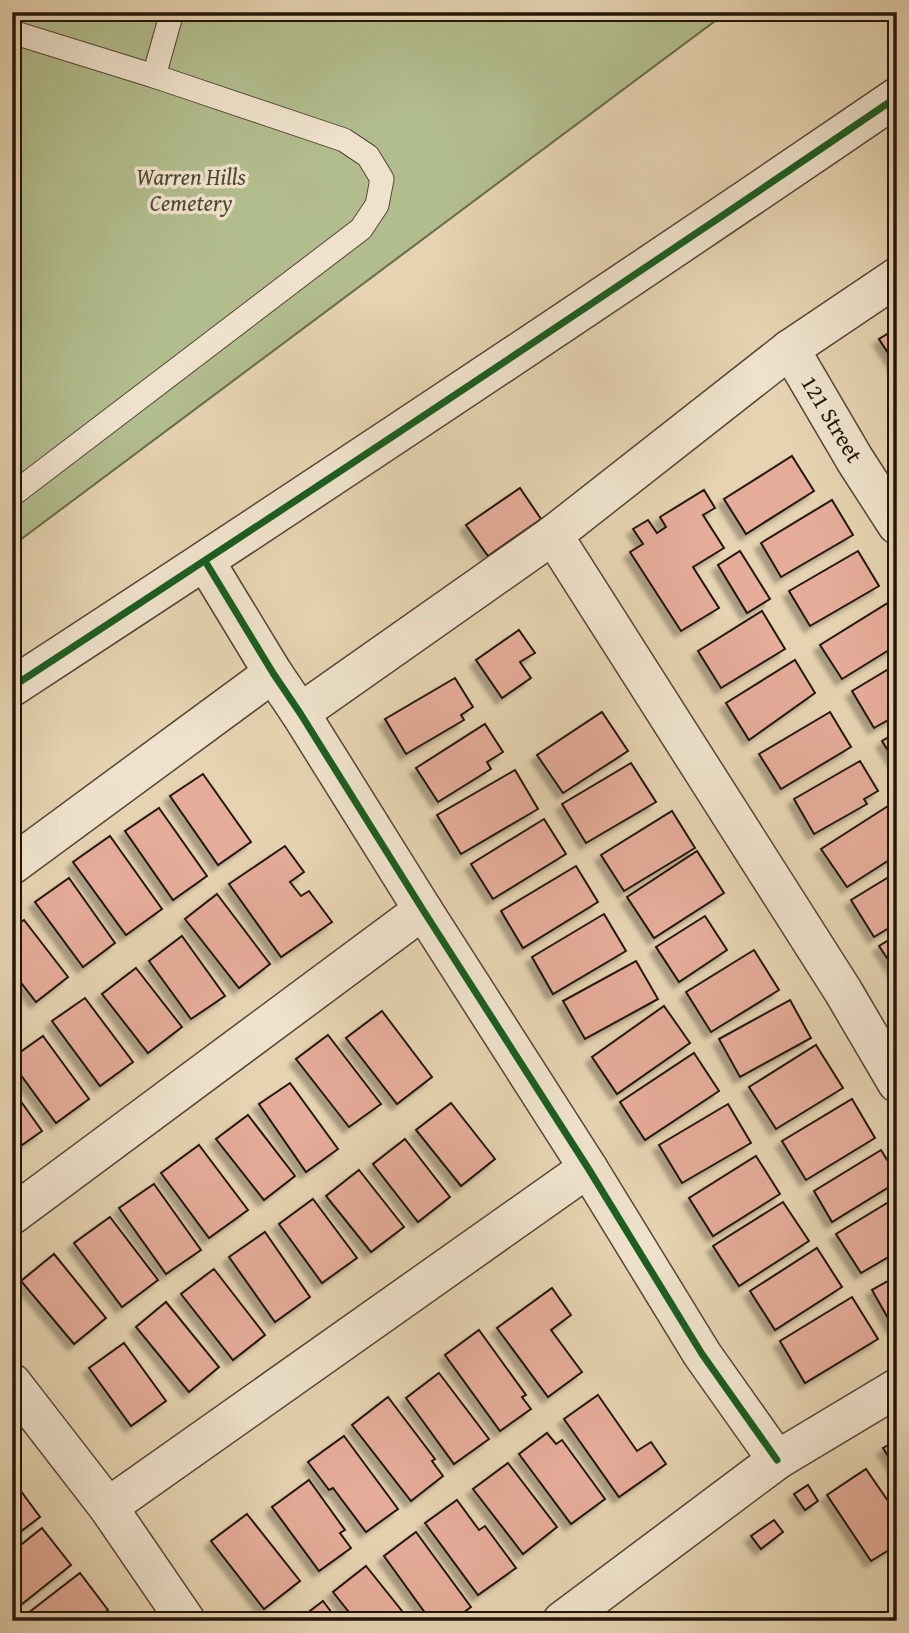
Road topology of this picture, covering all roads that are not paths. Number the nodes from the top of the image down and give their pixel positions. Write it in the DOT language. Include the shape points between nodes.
graph roads {
  1 [pos="172,12"];
  2 [pos="12,32"];
  3 [pos="154,76"];
  4 [pos="897,97"];
  5 [pos="897,277"];
  6 [pos="790,349"];
  7 [pos="12,495"];
  8 [pos="897,524"];
  9 [pos="553,535"];
  10 [pos="205,561"];
  11 [pos="273,673"];
  12 [pos="12,687"];
  13 [pos="300,713"];
  14 [pos="12,865"];
  15 [pos="423,910"];
  16 [pos="897,1083"];
  17 [pos="588,1168"];
  18 [pos="12,1215"];
  19 [pos="12,1383"];
  20 [pos="897,1388"];
  21 [pos="777,1460"];
  22 [pos="108,1507"];
  23 [pos="186,1621"];
  24 [pos="562,1621"];
  1 -- 3 [label="lane"];
  2 -- 3 [label="lane"];
  3 -- 7 [label="lane" via="344,140 368,156 382,178 377,205 361,229"];
  4 -- 10 [label="street"];
  5 -- 6 [label="street"];
  6 -- 8 [label="street, 121 Street"];
  6 -- 9 [label="street"];
  9 -- 13 [label="street"];
  9 -- 16 [label="street" via="844,991"];
  10 -- 11 [label="street"];
  10 -- 12 [label="street"];
  11 -- 13 [label="street"];
  11 -- 14 [label="street"];
  13 -- 15 [label="street"];
  15 -- 17 [label="street"];
  15 -- 18 [label="street"];
  17 -- 21 [label="street" via="702,1354"];
  17 -- 22 [label="street"];
  19 -- 22 [label="street"];
  20 -- 21 [label="street"];
  21 -- 24 [label="street"];
  22 -- 23 [label="street"];
}
